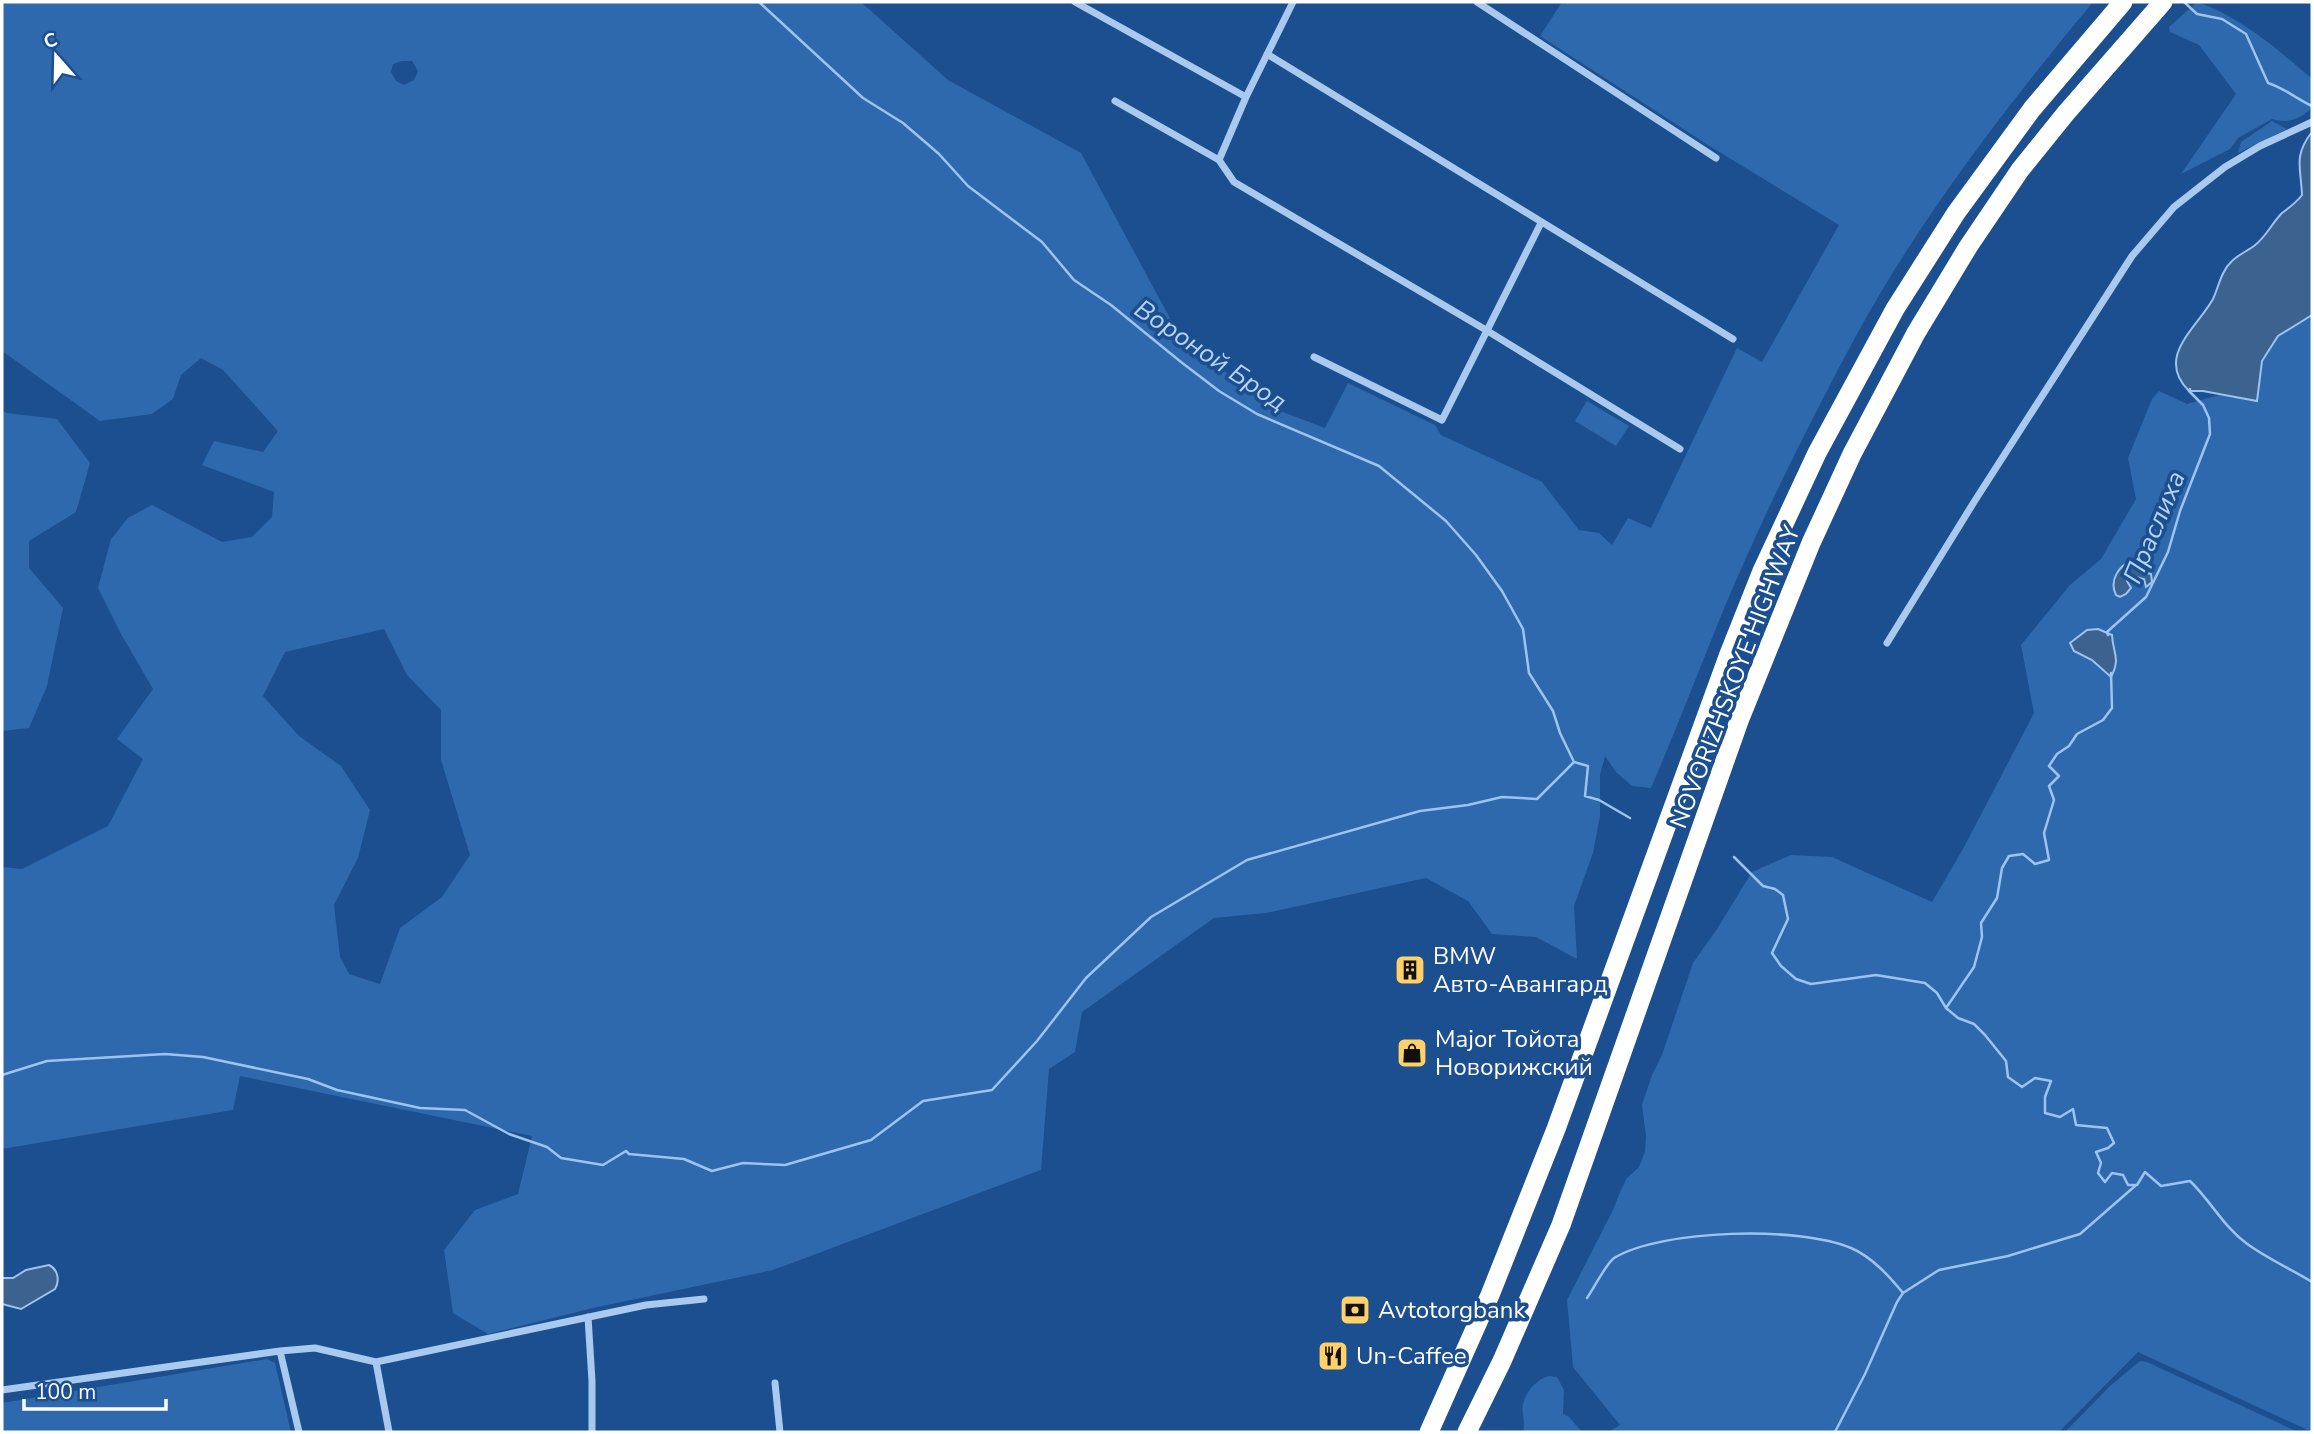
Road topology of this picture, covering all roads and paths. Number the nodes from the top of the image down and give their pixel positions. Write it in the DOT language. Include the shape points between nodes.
graph roads {
  1 [pos="1074,2"];
  2 [pos="1292,2"];
  3 [pos="1477,2"];
  4 [pos="2123,2"];
  5 [pos="2159,7"];
  6 [pos="1267,54"];
  7 [pos="1246,97"];
  8 [pos="1115,101"];
  9 [pos="2312,122"];
  10 [pos="1716,158"];
  11 [pos="1219,160"];
  12 [pos="1541,223"];
  13 [pos="1486,330"];
  14 [pos="1733,338"];
  15 [pos="1314,357"];
  16 [pos="1680,449"];
  17 [pos="1887,643"];
  18 [pos="704,1299"];
  19 [pos="588,1317"];
  20 [pos="280,1351"];
  21 [pos="376,1362"];
  22 [pos="775,1383"];
  23 [pos="2,1391"];
  24 [pos="299,1432"];
  25 [pos="389,1432"];
  26 [pos="592,1432"];
  27 [pos="780,1432"];
  28 [pos="1429,1432"];
  29 [pos="1468,1432"];
  1 -- 7 [label="street"];
  2 -- 6 [label="street"];
  3 -- 10 [label="street"];
  4 -- 28 [label="highway, NOVORIZHSKOYE HIGHWAY" via="2032,109 1956,214 1895,309 1817,453 1728,654 1551,1142"];
  5 -- 29 [label="highway, NOVORIZHSKOYE HIGHWAY" via="2012,181 1916,333 1852,454 1740,721 1561,1225"];
  6 -- 7 [label="street"];
  6 -- 12 [label="street"];
  7 -- 11 [label="street"];
  8 -- 11 [label="street"];
  9 -- 17 [label="street" via="2225,167 2175,207 2132,256"];
  11 -- 13 [label="street" via="1234,182"];
  12 -- 13 [label="street"];
  12 -- 14 [label="street"];
  13 -- 15 [label="street" via="1442,419"];
  13 -- 16 [label="street"];
  18 -- 19 [label="street"];
  19 -- 21 [label="street"];
  19 -- 26 [label="street"];
  20 -- 21 [label="street" via="315,1348"];
  20 -- 23 [label="street"];
  20 -- 24 [label="street"];
  21 -- 25 [label="street"];
  22 -- 27 [label="street"];
}
